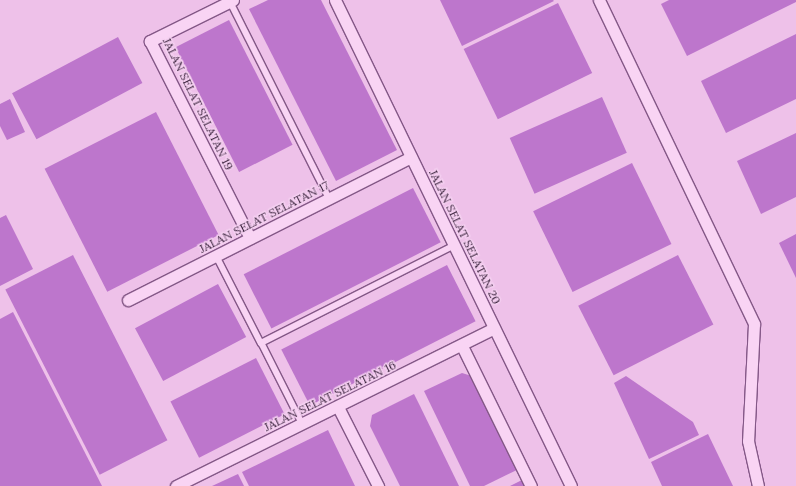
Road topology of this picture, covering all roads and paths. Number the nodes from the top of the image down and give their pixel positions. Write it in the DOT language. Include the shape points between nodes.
graph roads {
  1 [pos="335,0"];
  2 [pos="599,0"];
  3 [pos="231,1"];
  4 [pos="411,157"];
  5 [pos="329,198"];
  6 [pos="250,238"];
  7 [pos="456,244"];
  8 [pos="216,255"];
  9 [pos="128,300"];
  10 [pos="494,328"];
  11 [pos="261,343"];
  12 [pos="462,346"];
  13 [pos="338,407"];
  14 [pos="302,425"];
  15 [pos="176,486"];
  16 [pos="378,486"];
  17 [pos="531,486"];
  18 [pos="571,486"];
  19 [pos="758,486"];
  1 -- 4 [label="street, JALAN SELAT SELATAN 20"];
  2 -- 19 [label="street" via="754,324 748,441"];
  3 -- 5 [label="lane"];
  3 -- 6 [label="street, JALAN SELAT SELATAN 19" via="150,41"];
  4 -- 5 [label="street, JALAN SELAT SELATAN 17"];
  4 -- 7 [label="street, JALAN SELAT SELATAN 20"];
  5 -- 6 [label="street, JALAN SELAT SELATAN 17"];
  6 -- 8 [label="street, JALAN SELAT SELATAN 17"];
  7 -- 10 [label="street, JALAN SELAT SELATAN 20"];
  7 -- 11 [label="lane"];
  8 -- 9 [label="street, JALAN SELAT SELATAN 17"];
  8 -- 11 [label="lane"];
  10 -- 12 [label="street, JALAN SELAT SELATAN 16"];
  10 -- 18 [label="street, JALAN SELAT SELATAN 20"];
  11 -- 14 [label="lane"];
  12 -- 13 [label="street, JALAN SELAT SELATAN 16"];
  12 -- 17 [label="street"];
  13 -- 14 [label="street, JALAN SELAT SELATAN 16"];
  13 -- 16 [label="street"];
  14 -- 15 [label="street, JALAN SELAT SELATAN 16"];
}
